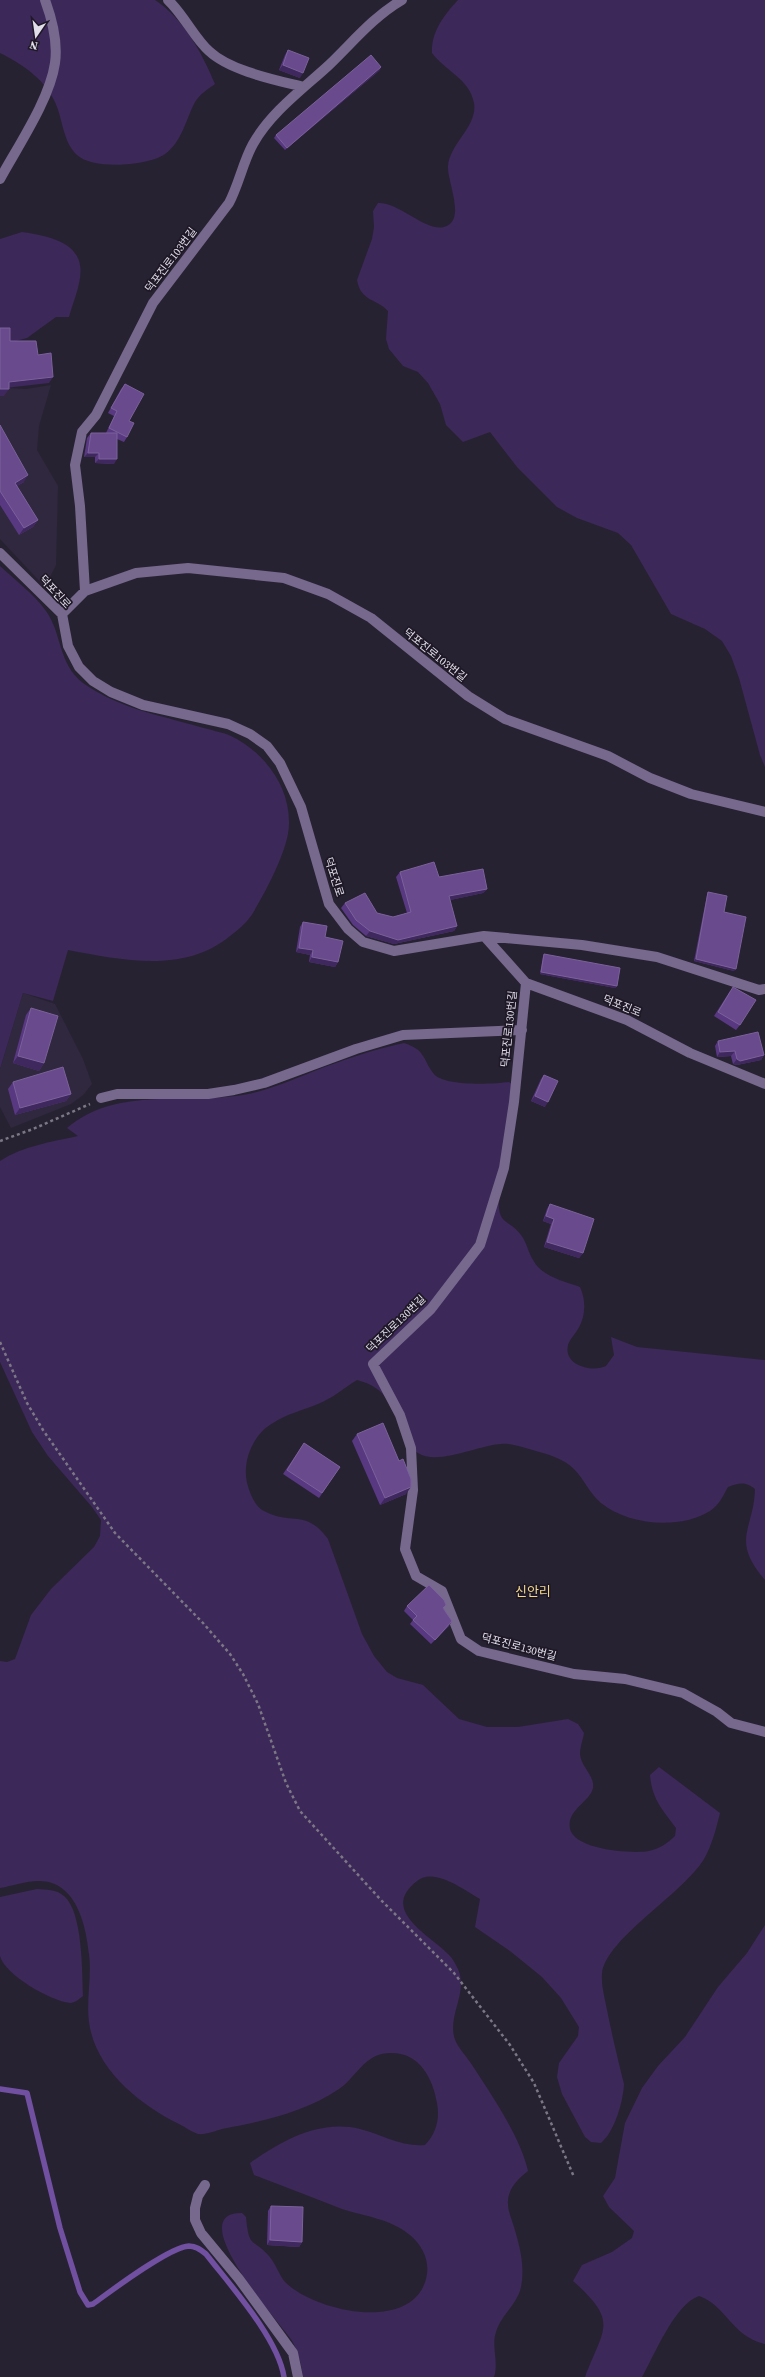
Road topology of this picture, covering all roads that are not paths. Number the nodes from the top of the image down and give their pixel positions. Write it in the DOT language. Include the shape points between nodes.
graph roads {
  1 [pos="45,0"];
  2 [pos="168,0"];
  3 [pos="402,0"];
  4 [pos="304,87"];
  5 [pos="0,179"];
  6 [pos="0,553"];
  7 [pos="85,591"];
  8 [pos="62,614"];
  9 [pos="765,812"];
  10 [pos="484,936"];
  11 [pos="526,983"];
  12 [pos="765,989"];
  13 [pos="522,1030"];
  14 [pos="765,1084"];
  15 [pos="101,1098"];
  16 [pos="765,1732"];
  17 [pos="205,2185"];
  18 [pos="298,2377"];
  1 -- 5 [label="street" via="53,20 56,62 51,81"];
  2 -- 4 [label="street" via="208,51 232,65"];
  3 -- 4 [label="street, 덕포진로103번길" via="376,18"];
  4 -- 7 [label="street, 덕포진로103번길" via="257,138 229,203 153,303 112,387 96,415 82,432 76,465"];
  6 -- 8 [label="street, 덕포진로"];
  7 -- 8 [label="street, 덕포진로103번길"];
  7 -- 9 [label="street, 덕포진로103번길" via="136,573 188,568 284,578 328,594 371,618 468,696 504,719 608,756 650,778 691,794"];
  8 -- 10 [label="street, 덕포진로" via="68,646 79,667 93,681 111,692 143,705 228,724 250,734 267,746 280,763 301,807 329,904 348,929 363,942 394,951"];
  10 -- 11 [label="street, 덕포진로"];
  10 -- 12 [label="street" via="582,945 657,957 758,990"];
  11 -- 13 [label="street, 덕포진로130번길"];
  11 -- 14 [label="street, 덕포진로" via="627,1020 690,1053"];
  13 -- 15 [label="street" via="403,1036 356,1049 264,1083 234,1090 208,1094 117,1094"];
  13 -- 16 [label="street, 덕포진로130번길" via="504,1168 480,1245 431,1309 373,1364 400,1415 411,1448 413,1490 405,1549 416,1576 442,1591 461,1639 479,1651 574,1674 625,1678 683,1693 731,1723"];
  17 -- 18 [label="street" via="198,2196 195,2208 195,2220 201,2233 239,2279 293,2353"];
}
